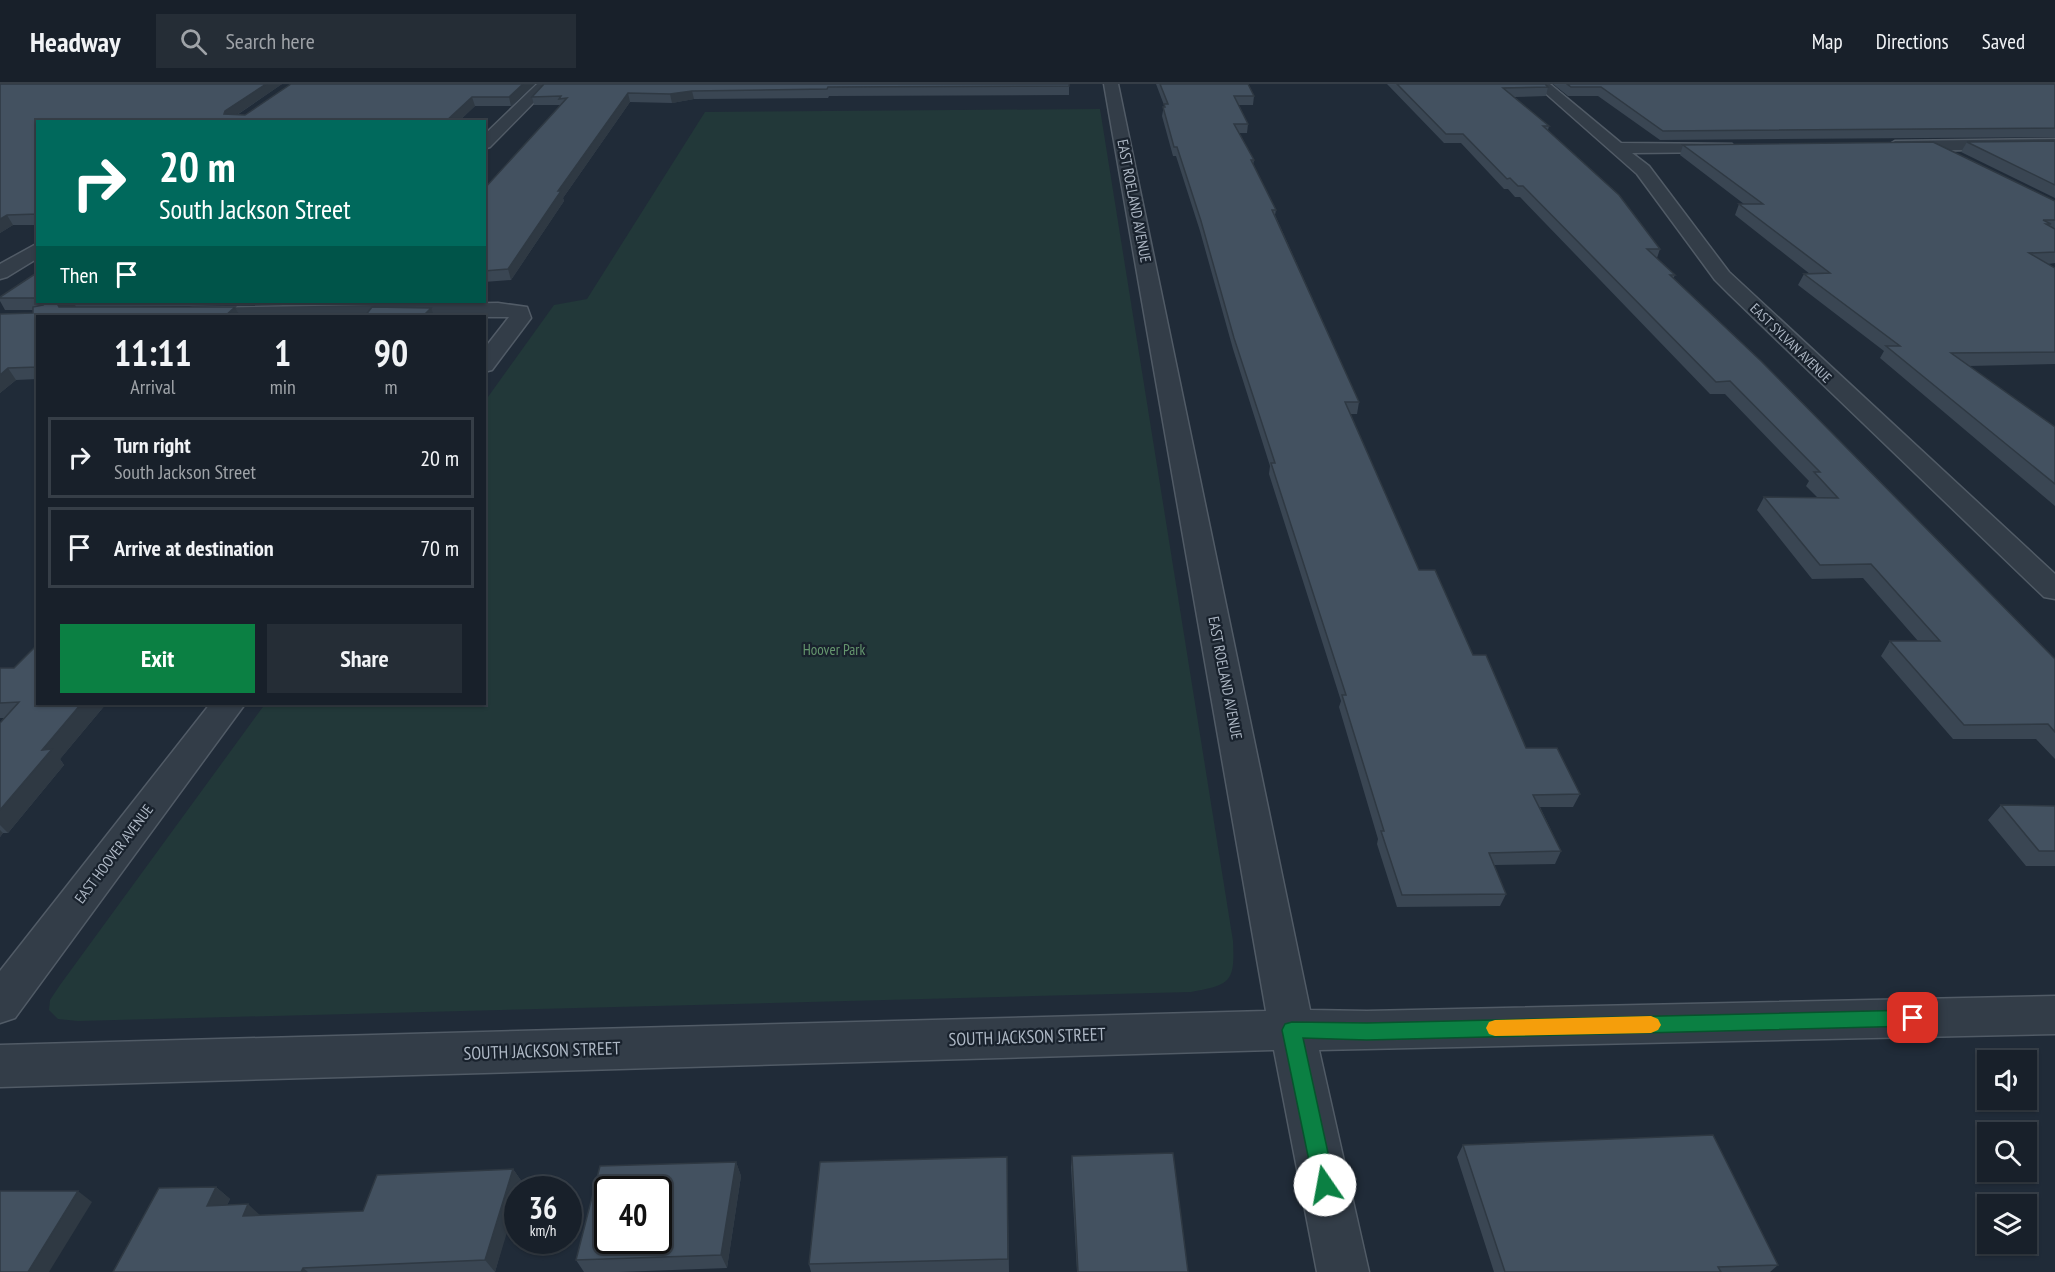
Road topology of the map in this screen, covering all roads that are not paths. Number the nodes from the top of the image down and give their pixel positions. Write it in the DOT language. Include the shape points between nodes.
graph roads {
  1 [pos="545,84"];
  2 [pos="1111,84"];
  3 [pos="1542,84"];
  4 [pos="486,142"];
  5 [pos="2055,144"];
  6 [pos="1875,146"];
  7 [pos="1933,146"];
  8 [pos="1747,147"];
  9 [pos="1618,148"];
  10 [pos="1964,162"];
  11 [pos="36,250"];
  12 [pos="0,273"];
  13 [pos="321,307"];
  14 [pos="172,315"];
  15 [pos="486,362"];
  16 [pos="2055,590"];
  17 [pos="227,705"];
  18 [pos="0,1004"];
  19 [pos="2055,1015"];
  20 [pos="1292,1030"];
  21 [pos="0,1066"];
  22 [pos="1343,1272"];
  1 -- 4 [label="street"];
  2 -- 20 [label="street, EAST ROELAND AVENUE"];
  3 -- 9 [label="street, EAST SYLVAN AVENUE"];
  5 -- 7 [label="street"];
  6 -- 7 [label="street"];
  7 -- 10 [label="street"];
  8 -- 9 [label="street"];
  9 -- 16 [label="street, EAST SYLVAN AVENUE" via="1650,178 1722,276"];
  11 -- 12 [label="street"];
  13 -- 14 [label="street"];
  13 -- 15 [label="street" via="519,312 520,318"];
  17 -- 18 [label="street, EAST HOOVER AVENUE"];
  19 -- 20 [label="street, SOUTH JACKSON STREET"];
  20 -- 21 [label="street, SOUTH JACKSON STREET"];
  20 -- 22 [label="street, EAST ROELAND AVENUE"];
}
